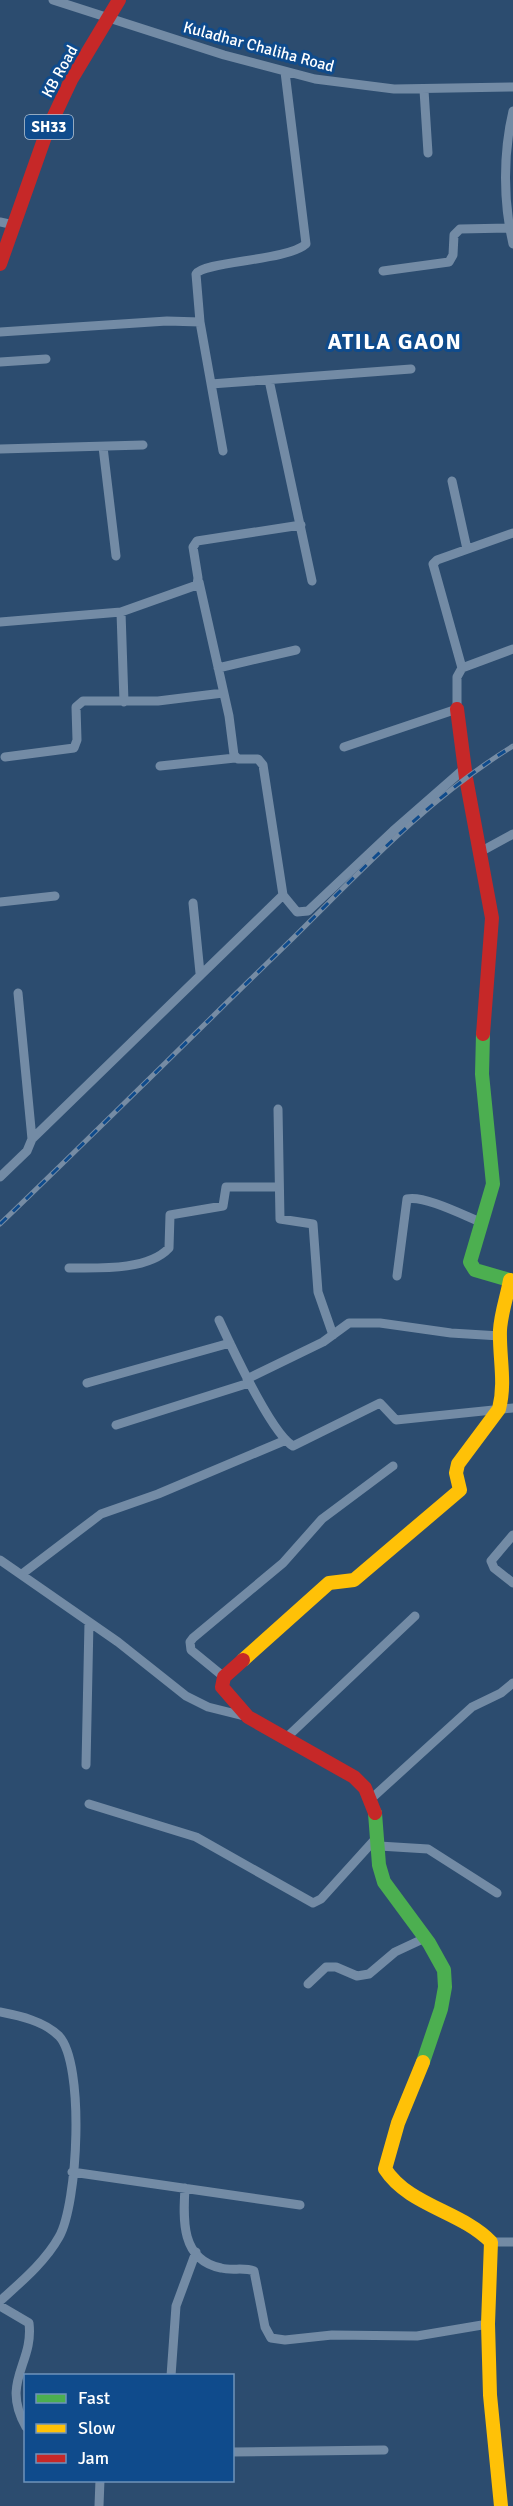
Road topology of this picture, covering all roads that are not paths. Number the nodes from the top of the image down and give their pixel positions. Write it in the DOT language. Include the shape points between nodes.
graph roads {
  1 [pos="53,0"];
  2 [pos="119,0"];
  3 [pos="108,18"];
  4 [pos="285,72"];
  5 [pos="513,87"];
  6 [pos="424,90"];
  7 [pos="513,111"];
  8 [pos="428,153"];
  9 [pos="7,223"];
  10 [pos="509,228"];
  11 [pos="513,244"];
  12 [pos="0,264"];
  13 [pos="382,271"];
  14 [pos="200,322"];
  15 [pos="0,332"];
  16 [pos="46,359"];
  17 [pos="0,362"];
  18 [pos="411,369"];
  19 [pos="269,380"];
  20 [pos="211,384"];
  21 [pos="143,445"];
  22 [pos="103,447"];
  23 [pos="0,449"];
  24 [pos="224,451"];
  25 [pos="452,481"];
  26 [pos="301,525"];
  27 [pos="513,533"];
  28 [pos="467,549"];
  29 [pos="116,556"];
  30 [pos="312,581"];
  31 [pos="199,582"];
  32 [pos="121,612"];
  33 [pos="0,622"];
  34 [pos="513,649"];
  35 [pos="296,650"];
  36 [pos="218,668"];
  37 [pos="462,668"];
  38 [pos="223,693"];
  39 [pos="124,702"];
  40 [pos="457,709"];
  41 [pos="344,747"];
  42 [pos="5,757"];
  43 [pos="235,758"];
  44 [pos="160,766"];
  45 [pos="465,768"];
  46 [pos="513,834"];
  47 [pos="480,852"];
  48 [pos="283,895"];
  49 [pos="54,896"];
  50 [pos="0,902"];
  51 [pos="193,903"];
  52 [pos="200,973"];
  53 [pos="18,993"];
  54 [pos="278,1109"];
  55 [pos="33,1138"];
  56 [pos="0,1178"];
  57 [pos="279,1186"];
  58 [pos="483,1223"];
  59 [pos="69,1268"];
  60 [pos="397,1276"];
  61 [pos="512,1281"];
  62 [pos="219,1320"];
  63 [pos="333,1335"];
  64 [pos="500,1336"];
  65 [pos="230,1343"];
  66 [pos="248,1381"];
  67 [pos="87,1383"];
  68 [pos="506,1409"];
  69 [pos="116,1425"];
  70 [pos="286,1440"];
  71 [pos="393,1466"];
  72 [pos="513,1535"];
  73 [pos="0,1560"];
  74 [pos="22,1574"];
  75 [pos="513,1583"];
  76 [pos="415,1616"];
  77 [pos="89,1622"];
  78 [pos="224,1677"];
  79 [pos="513,1683"];
  80 [pos="248,1717"];
  81 [pos="286,1738"];
  82 [pos="86,1765"];
  83 [pos="372,1798"];
  84 [pos="89,1804"];
  85 [pos="378,1841"];
  86 [pos="497,1893"];
  87 [pos="421,1932"];
  88 [pos="308,1984"];
  89 [pos="0,2012"];
  90 [pos="72,2172"];
  91 [pos="185,2188"];
  92 [pos="300,2205"];
  93 [pos="491,2242"];
  94 [pos="513,2242"];
  95 [pos="196,2252"];
  96 [pos="0,2301"];
  97 [pos="0,2306"];
  98 [pos="488,2324"];
  99 [pos="171,2374"];
  100 [pos="24,2424"];
  101 [pos="384,2450"];
  102 [pos="234,2452"];
  103 [pos="100,2482"];
  104 [pos="99,2506"];
  105 [pos="501,2506"];
  1 -- 3 [label="street, Kuladhar Chaliha Road"];
  2 -- 3 [label="street, KB Road / SH33"];
  3 -- 4 [label="street, Kuladhar Chaliha Road"];
  3 -- 9 [label="street, KB Road / SH33" via="57,110"];
  4 -- 6 [label="street, Kuladhar Chaliha Road" via="339,83"];
  4 -- 14 [label="street" via="306,244 198,271 195,278"];
  5 -- 6 [label="street, Kuladhar Chaliha Road"];
  6 -- 8 [label="street"];
  7 -- 10 [label="street" via="506,169"];
  9 -- 12 [label="street, KB Road / SH33"];
  10 -- 11 [label="street"];
  10 -- 13 [label="street" via="460,229 454,235 449,262"];
  14 -- 15 [label="street"];
  14 -- 20 [label="street"];
  16 -- 17 [label="street"];
  18 -- 19 [label="street"];
  19 -- 20 [label="street"];
  19 -- 26 [label="street"];
  20 -- 24 [label="street"];
  21 -- 22 [label="street"];
  22 -- 23 [label="street"];
  22 -- 29 [label="street"];
  25 -- 28 [label="street"];
  26 -- 30 [label="street"];
  26 -- 31 [label="street" via="197,542 193,552"];
  27 -- 28 [label="street"];
  28 -- 37 [label="street" via="433,564"];
  31 -- 32 [label="street" via="193,589"];
  31 -- 36 [label="street"];
  32 -- 33 [label="street"];
  32 -- 39 [label="street"];
  34 -- 37 [label="street"];
  35 -- 36 [label="street"];
  36 -- 38 [label="street"];
  37 -- 40 [label="street" via="457,677"];
  38 -- 39 [label="street"];
  38 -- 43 [label="street"];
  39 -- 42 [label="street" via="79,703 74,748"];
  40 -- 41 [label="street"];
  40 -- 45 [label="street"];
  43 -- 44 [label="street"];
  43 -- 48 [label="street" via="258,759 263,765"];
  45 -- 47 [label="street"];
  45 -- 48 [label="street" via="308,911 297,912"];
  46 -- 47 [label="street"];
  47 -- 58 [label="street" via="492,918 484,1001 483,1074 493,1184"];
  48 -- 52 [label="street"];
  49 -- 50 [label="street"];
  51 -- 52 [label="street"];
  52 -- 55 [label="street"];
  53 -- 55 [label="street"];
  54 -- 57 [label="street"];
  55 -- 56 [label="street" via="27,1151"];
  57 -- 59 [label="street" via="226,1187 223,1206 170,1215 169,1248 164,1253 118,1268"];
  57 -- 63 [label="street" via="280,1219 310,1222 315,1227 316,1285"];
  58 -- 60 [label="street" via="432,1203 407,1199"];
  58 -- 61 [label="street" via="471,1266"];
  61 -- 64 [label="street"];
  62 -- 65 [label="street"];
  63 -- 64 [label="street" via="342,1326 356,1322"];
  63 -- 66 [label="street"];
  64 -- 68 [label="street"];
  65 -- 66 [label="street"];
  65 -- 67 [label="street"];
  66 -- 69 [label="street"];
  66 -- 70 [label="street"];
  68 -- 70 [label="street" via="396,1420 380,1403 298,1445"];
  68 -- 78 [label="street" via="458,1464 460,1490 455,1496 354,1580 329,1583"];
  70 -- 74 [label="street" via="101,1514"];
  71 -- 78 [label="street" via="315,1524 283,1563 193,1638 191,1650"];
  72 -- 75 [label="street" via="491,1561"];
  73 -- 74 [label="street"];
  74 -- 77 [label="street"];
  76 -- 81 [label="street"];
  77 -- 80 [label="street" via="186,1696 208,1707"];
  77 -- 82 [label="street"];
  78 -- 80 [label="street" via="225,1693"];
  79 -- 83 [label="street" via="472,1707"];
  80 -- 81 [label="street"];
  81 -- 83 [label="street" via="354,1777"];
  83 -- 85 [label="street"];
  84 -- 85 [label="street" via="196,1837 313,1903"];
  85 -- 86 [label="street" via="428,1849"];
  85 -- 87 [label="street" via="384,1881"];
  87 -- 88 [label="street" via="369,1974 357,1976 326,1967"];
  87 -- 93 [label="street" via="444,1970 445,1994 385,2169 395,2183 473,2226"];
  89 -- 90 [label="street" via="50,2029 67,2048 76,2108"];
  90 -- 91 [label="street"];
  90 -- 96 [label="street" via="60,2235 30,2273"];
  91 -- 92 [label="street"];
  91 -- 95 [label="street" via="183,2225"];
  93 -- 94 [label="street"];
  93 -- 98 [label="street"];
  95 -- 98 [label="street" via="215,2267 254,2271 265,2327 277,2340 332,2335 417,2336"];
  95 -- 99 [label="street" via="176,2306"];
  97 -- 100 [label="street" via="29,2323 29,2340 10,2390"];
  98 -- 105 [label="street" via="490,2395"];
  101 -- 102 [label="street"];
  103 -- 104 [label="street"];
}
